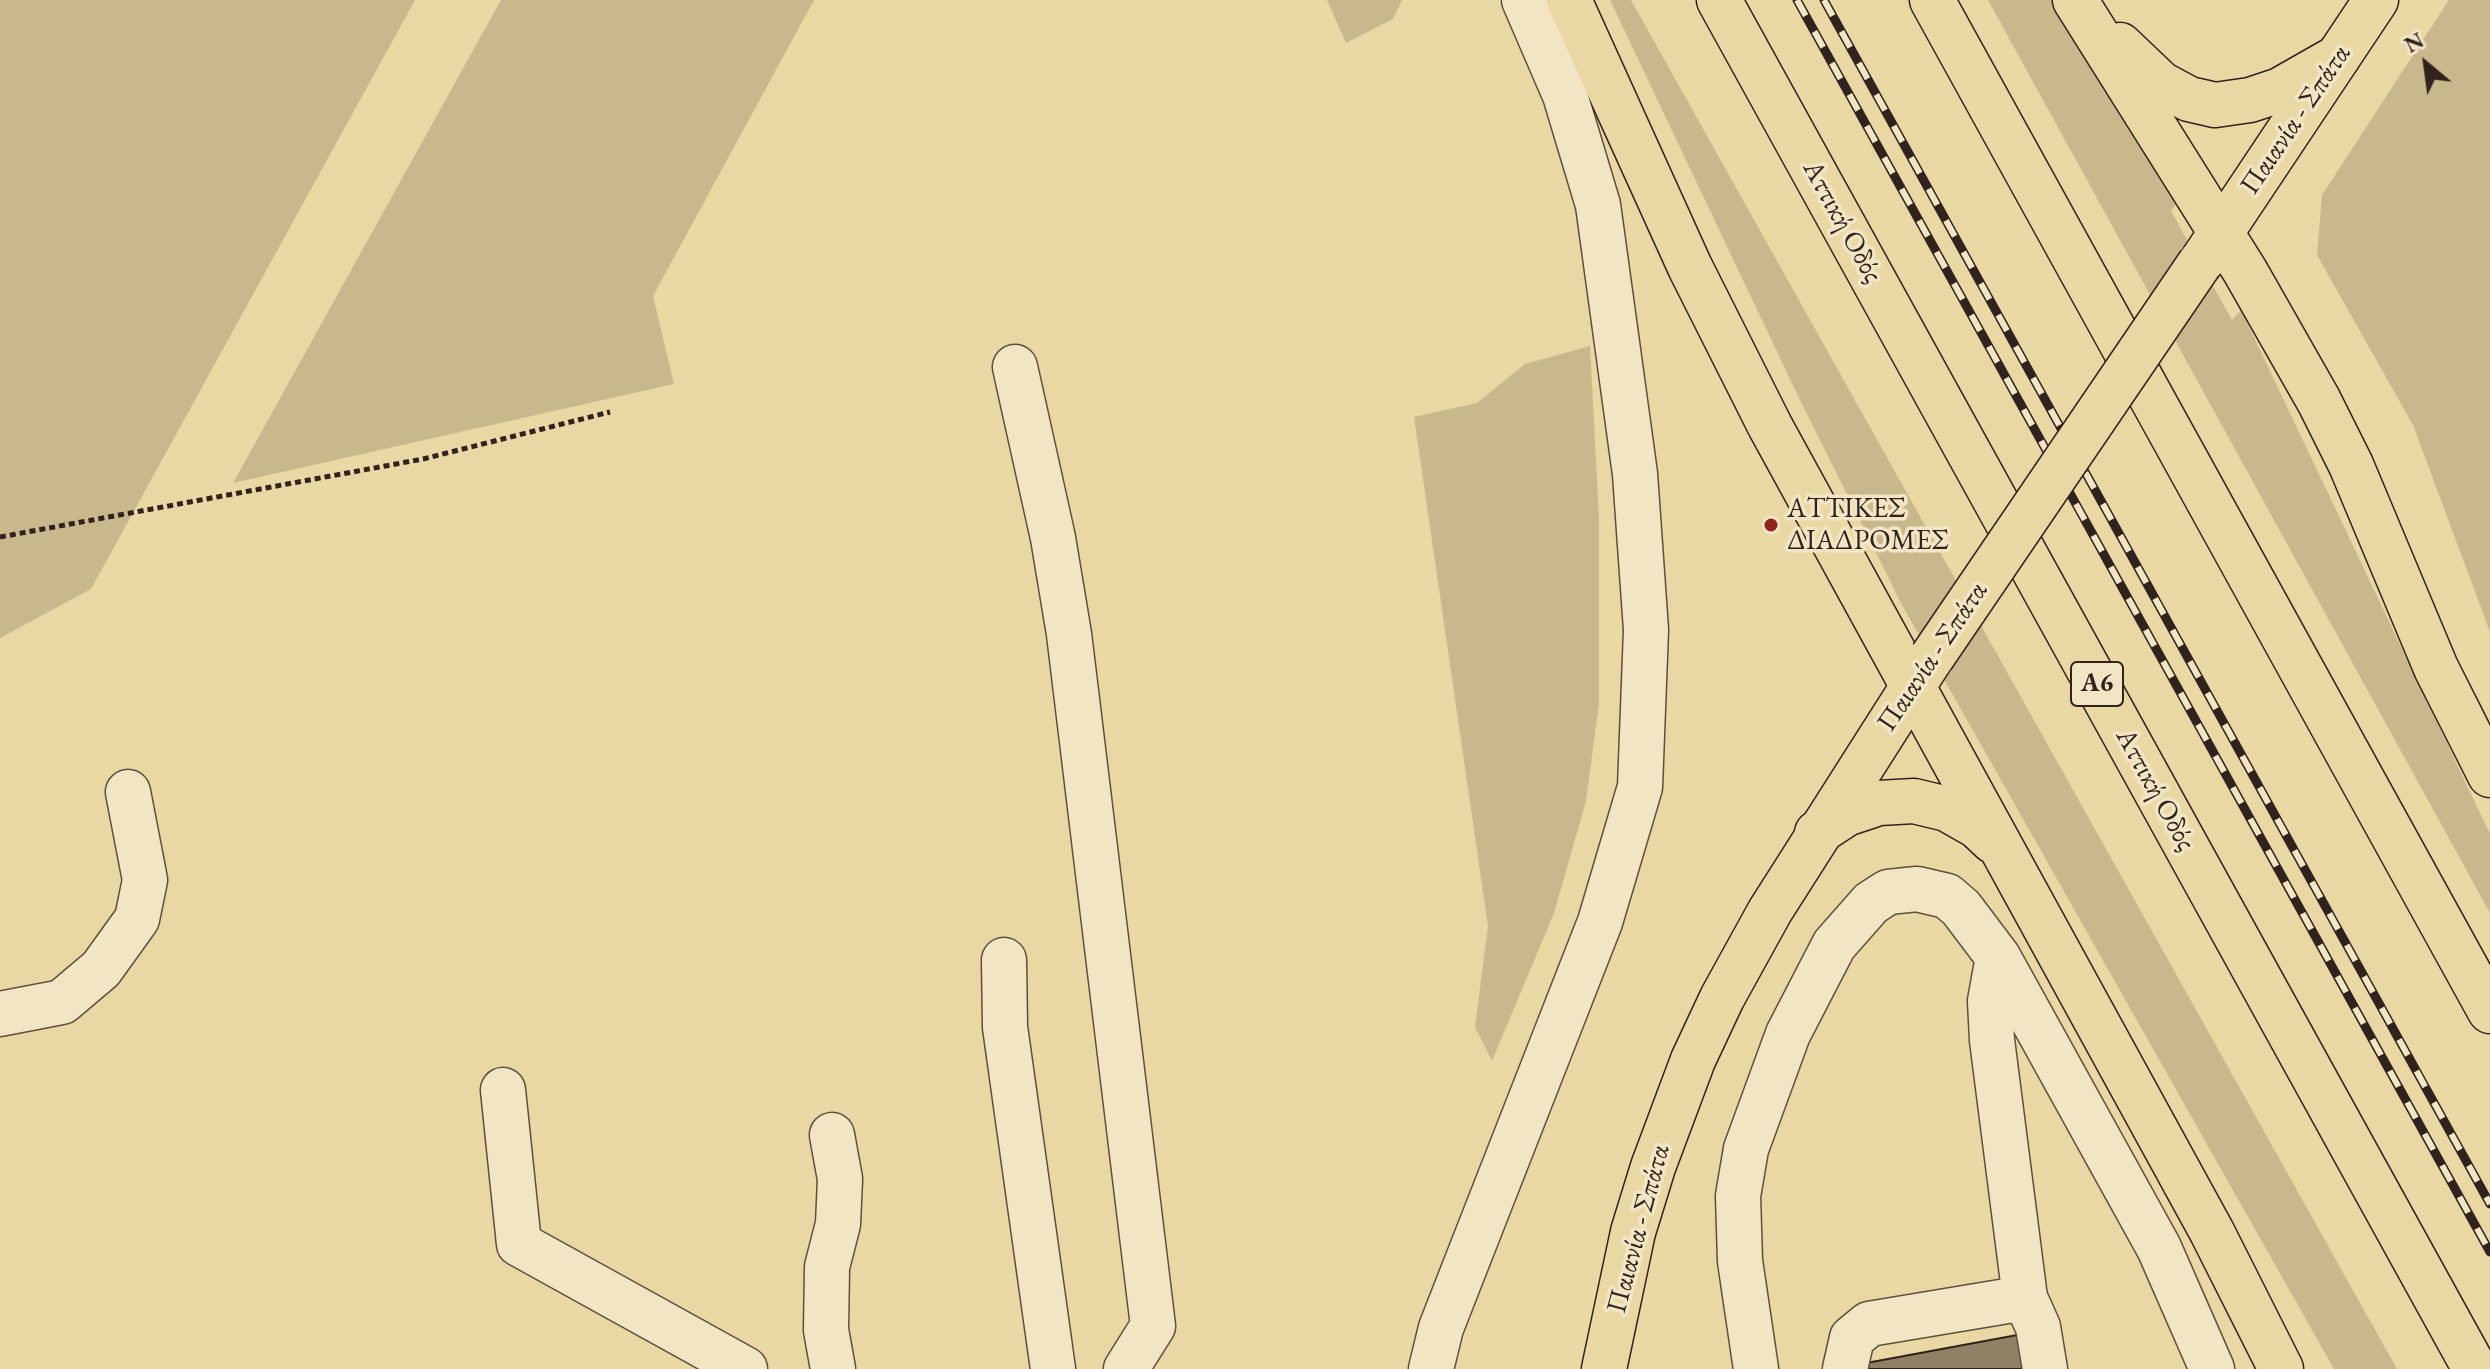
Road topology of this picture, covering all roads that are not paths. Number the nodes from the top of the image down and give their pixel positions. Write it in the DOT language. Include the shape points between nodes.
graph roads {
  1 [pos="1524,0"];
  2 [pos="1569,0"];
  3 [pos="1719,0"];
  4 [pos="1932,0"];
  5 [pos="2076,0"];
  6 [pos="2376,0"];
  7 [pos="2338,57"];
  8 [pos="2210,247"];
  9 [pos="1015,367"];
  10 [pos="1922,672"];
  11 [pos="2490,775"];
  12 [pos="128,792"];
  13 [pos="1817,833"];
  14 [pos="2003,850"];
  15 [pos="1998,957"];
  16 [pos="1004,960"];
  17 [pos="2490,1011"];
  18 [pos="0,1014"];
  19 [pos="503,1090"];
  20 [pos="832,1135"];
  21 [pos="2025,1298"];
  22 [pos="745,1369"];
  23 [pos="833,1369"];
  24 [pos="1053,1369"];
  25 [pos="1126,1369"];
  26 [pos="1431,1369"];
  27 [pos="1604,1369"];
  28 [pos="1756,1369"];
  29 [pos="1845,1369"];
  30 [pos="2045,1369"];
  31 [pos="2212,1369"];
  32 [pos="2281,1369"];
  33 [pos="2475,1369"];
  1 -- 26 [label="street" via="1565,95 1598,205 1635,474 1646,630 1640,787 1600,922 1441,1328"];
  2 -- 10 [label="main road" via="1736,359"];
  3 -- 33 [label="main road, Αττική Οδός / Α6"];
  4 -- 17 [label="main road"];
  5 -- 7 [label="main road" via="2150,74 2189,99 2215,105 2250,100 2290,85"];
  5 -- 8 [label="main road"];
  6 -- 7 [label="main road, Παιανία - Σπάτα"];
  7 -- 8 [label="main road, Παιανία - Σπάτα"];
  8 -- 10 [label="main road, Παιανία - Σπάτα, bridge"];
  8 -- 11 [label="main road" via="2289,348 2351,465 2436,668"];
  9 -- 25 [label="street" via="1069,634 1153,1326"];
  10 -- 13 [label="main road, Παιανία - Σπάτα"];
  10 -- 14 [label="main road"];
  12 -- 18 [label="street" via="145,880 137,919 101,969 62,1002"];
  13 -- 14 [label="main road" via="1846,814 1879,803 1914,801 1967,820"];
  13 -- 27 [label="main road, Παιανία - Σπάτα" via="1722,998 1693,1060 1633,1232"];
  14 -- 32 [label="main road"];
  15 -- 21 [label="street" via="1990,1001 1992,1040"];
  15 -- 28 [label="street" via="1947,896 1917,889 1888,892 1871,903 1834,945 1788,1034 1746,1149 1738,1196 1740,1261"];
  15 -- 31 [label="street" via="2159,1248"];
  16 -- 24 [label="street" via="1005,1027"];
  19 -- 22 [label="street" via="519,1244"];
  20 -- 23 [label="street" via="840,1179 838,1224 827,1267 826,1330"];
  21 -- 29 [label="street" via="1869,1324 1852,1338"];
  21 -- 30 [label="street" via="2038,1327"];
}
